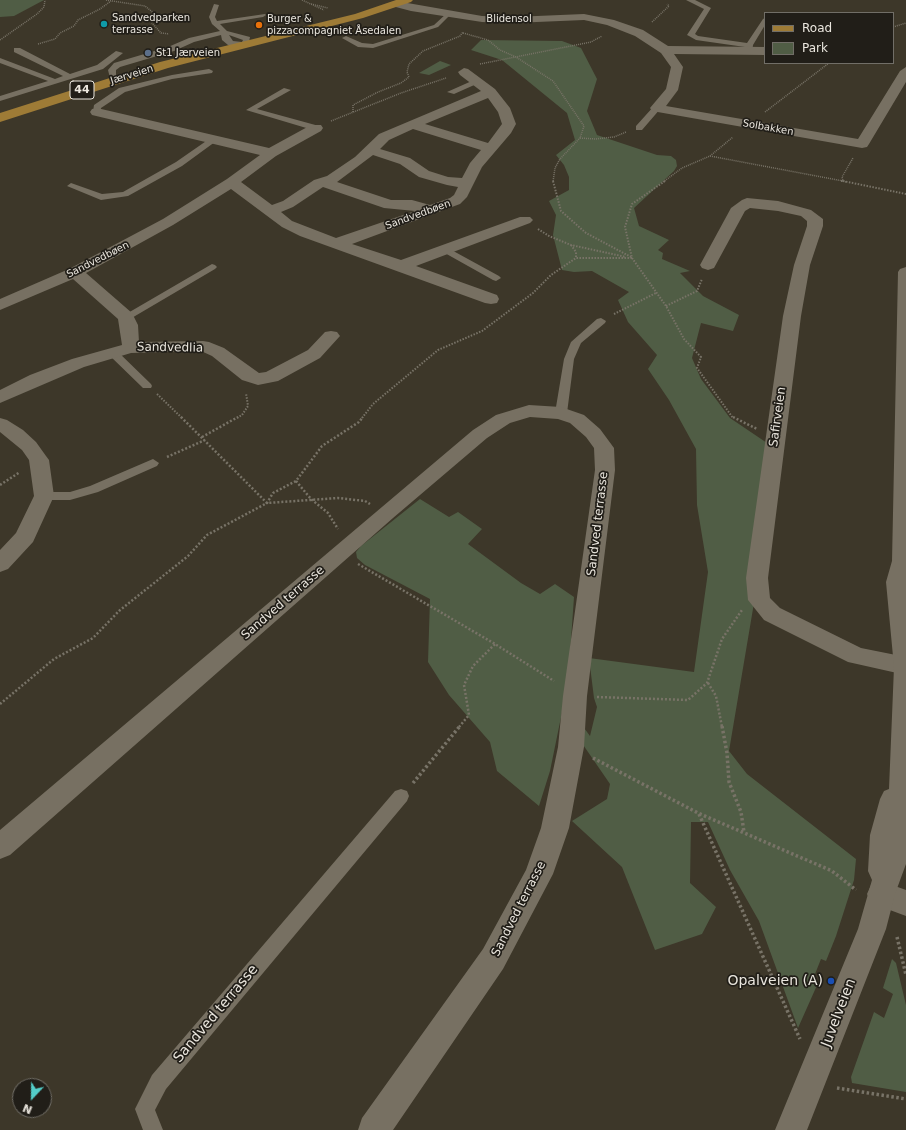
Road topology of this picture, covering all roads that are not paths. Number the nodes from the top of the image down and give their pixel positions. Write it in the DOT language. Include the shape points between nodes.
graph roads {
  1 [pos="689,0"];
  2 [pos="402,2"];
  3 [pos="216,5"];
  4 [pos="262,15"];
  5 [pos="445,18"];
  6 [pos="764,22"];
  7 [pos="214,23"];
  8 [pos="225,32"];
  9 [pos="346,38"];
  10 [pos="246,42"];
  11 [pos="231,43"];
  12 [pos="749,48"];
  13 [pos="17,50"];
  14 [pos="665,50"];
  15 [pos="764,51"];
  16 [pos="119,53"];
  17 [pos="0,60"];
  18 [pos="904,66"];
  19 [pos="209,71"];
  20 [pos="464,72"];
  21 [pos="113,76"];
  22 [pos="70,77"];
  23 [pos="54,82"];
  24 [pos="477,82"];
  25 [pos="287,90"];
  26 [pos="451,92"];
  27 [pos="490,92"];
  28 [pos="0,99"];
  29 [pos="657,108"];
  30 [pos="0,112"];
  31 [pos="97,112"];
  32 [pos="0,118"];
  33 [pos="413,125"];
  34 [pos="316,128"];
  35 [pos="639,128"];
  36 [pos="215,139"];
  37 [pos="490,148"];
  38 [pos="370,150"];
  39 [pos="271,153"];
  40 [pos="232,182"];
  41 [pos="323,182"];
  42 [pos="466,183"];
  43 [pos="71,186"];
  44 [pos="432,210"];
  45 [pos="271,211"];
  46 [pos="525,220"];
  47 [pos="338,243"];
  48 [pos="446,250"];
  49 [pos="708,265"];
  50 [pos="402,266"];
  51 [pos="212,267"];
  52 [pos="76,272"];
  53 [pos="906,272"];
  54 [pos="496,278"];
  55 [pos="491,299"];
  56 [pos="0,305"];
  57 [pos="126,317"];
  58 [pos="601,321"];
  59 [pos="331,336"];
  60 [pos="131,348"];
  61 [pos="112,352"];
  62 [pos="147,386"];
  63 [pos="0,397"];
  64 [pos="561,413"];
  65 [pos="0,424"];
  66 [pos="153,463"];
  67 [pos="44,496"];
  68 [pos="0,564"];
  69 [pos="905,564"];
  70 [pos="906,660"];
  71 [pos="401,796"];
  72 [pos="0,847"];
  73 [pos="881,896"];
  74 [pos="153,1130"];
  75 [pos="374,1130"];
  76 [pos="791,1130"];
  1 -- 12 [label="lane" via="708,8 691,35"];
  2 -- 5 [label="street, Blidensol"];
  2 -- 10 [label="main road, Jærveien / 44" via="359,16"];
  3 -- 7 [label="lane" via="212,17"];
  4 -- 7 [label="lane"];
  5 -- 9 [label="lane" via="436,26 373,46 361,45"];
  5 -- 14 [label="street, Blidensol" via="513,20 584,17 622,26 639,33"];
  6 -- 12 [label="lane"];
  7 -- 8 [label="lane"];
  8 -- 10 [label="lane"];
  8 -- 11 [label="lane" via="225,38"];
  8 -- 21 [label="lane" via="117,65 112,70"];
  10 -- 11 [label="main road, Jærveien / 44"];
  10 -- 32 [label="main road, Jærveien / 44" via="157,67"];
  11 -- 21 [label="main road, Jærveien / 44"];
  12 -- 14 [label="street"];
  12 -- 15 [label="street"];
  13 -- 22 [label="lane"];
  14 -- 29 [label="street" via="677,67 672,90"];
  16 -- 22 [label="lane" via="100,66"];
  17 -- 23 [label="lane"];
  18 -- 29 [label="street, Solbakken" via="862,144"];
  19 -- 31 [label="lane" via="172,77 122,90 97,107"];
  20 -- 24 [label="street, Sandvedbøen"];
  21 -- 30 [label="main road, Jærveien / 44"];
  22 -- 23 [label="lane"];
  23 -- 28 [label="lane"];
  24 -- 26 [label="lane"];
  24 -- 27 [label="street, Sandvedbøen"];
  25 -- 34 [label="lane" via="250,110"];
  27 -- 33 [label="street"];
  27 -- 37 [label="street, Sandvedbøen" via="505,111 509,124"];
  29 -- 35 [label="lane"];
  31 -- 36 [label="street"];
  33 -- 37 [label="street"];
  33 -- 38 [label="street" via="384,137"];
  34 -- 39 [label="street, Sandvedbøen"];
  36 -- 39 [label="street"];
  36 -- 43 [label="lane" via="179,164 125,194 102,197"];
  37 -- 42 [label="street, Sandvedbøen" via="475,166"];
  38 -- 41 [label="street" via="360,160 332,179"];
  38 -- 42 [label="street" via="405,161 424,174 447,181"];
  39 -- 40 [label="street, Sandvedbøen"];
  40 -- 45 [label="street"];
  40 -- 52 [label="street, Sandvedbøen" via="168,222"];
  41 -- 44 [label="street" via="389,205 412,205"];
  41 -- 45 [label="street" via="288,204"];
  42 -- 44 [label="street, Sandvedbøen" via="460,197 455,201"];
  44 -- 47 [label="street, Sandvedbøen"];
  45 -- 47 [label="street" via="294,227"];
  46 -- 48 [label="street"];
  47 -- 50 [label="street"];
  48 -- 50 [label="street"];
  48 -- 54 [label="lane"];
  49 -- 70 [label="street, Safirveien" via="739,208 747,203 778,206 806,213 815,219 802,265 792,316 757,578 759,600 772,614 856,656"];
  50 -- 55 [label="street"];
  51 -- 57 [label="lane"];
  52 -- 56 [label="street, Sandvedbøen"];
  52 -- 57 [label="street"];
  53 -- 69 [label="street, Juvelveien"];
  57 -- 60 [label="street, Sandvedlia"];
  58 -- 64 [label="lane" via="576,342 571,353"];
  59 -- 60 [label="street, Sandvedlia" via="314,354 271,377 258,379 249,376 218,352 203,346"];
  60 -- 61 [label="street, Sandvedlia"];
  61 -- 62 [label="lane, Sandvedlia"];
  61 -- 63 [label="street, Sandvedlia" via="37,379"];
  64 -- 72 [label="street, Sandved terrasse" via="529,411 503,419 480,434 386,512"];
  64 -- 75 [label="street, Sandved terrasse" via="577,419 593,433 604,448 605,470 575,696 571,747 556,828 539,874 493,960"];
  65 -- 67 [label="street" via="29,446 39,460"];
  66 -- 67 [label="lane" via="94,489 70,496"];
  67 -- 68 [label="street" via="25,537"];
  69 -- 70 [label="street, Juvelveien" via="897,582"];
  70 -- 73 [label="street, Juvelveien" via="901,840"];
  71 -- 74 [label="lane, Sandved terrasse" via="159,1082 145,1109"];
  73 -- 76 [label="street, Juvelveien" via="826,1081"];
}
